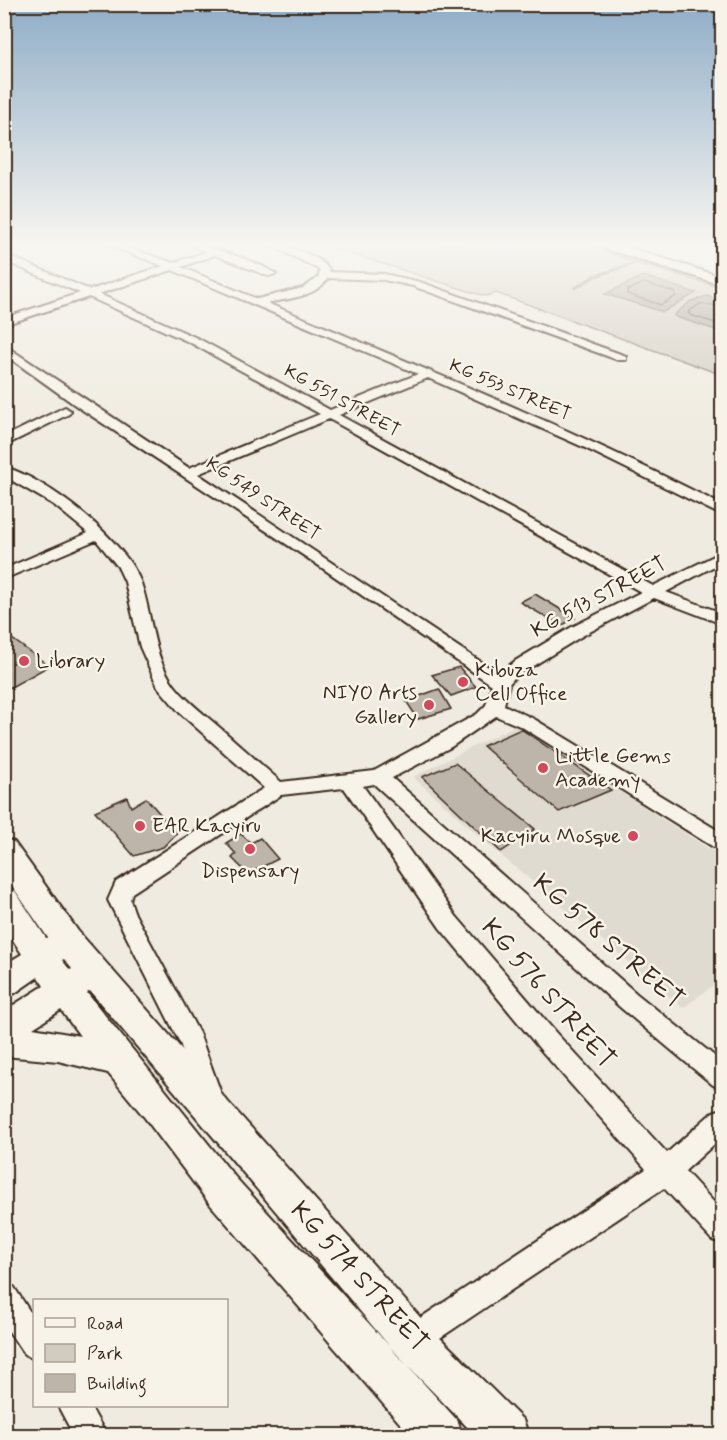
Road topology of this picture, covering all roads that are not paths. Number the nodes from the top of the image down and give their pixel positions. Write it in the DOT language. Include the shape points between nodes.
graph roads {
  1 [pos="36,312"];
  2 [pos="133,312"];
  3 [pos="283,312"];
  4 [pos="495,312"];
  5 [pos="4,322"];
  6 [pos="4,348"];
  7 [pos="622,358"];
  8 [pos="428,374"];
  9 [pos="65,411"];
  10 [pos="330,414"];
  11 [pos="4,442"];
  12 [pos="4,471"];
  13 [pos="188,473"];
  14 [pos="723,510"];
  15 [pos="98,534"];
  16 [pos="723,556"];
  17 [pos="4,575"];
  18 [pos="655,593"];
  19 [pos="723,619"];
  20 [pos="501,683"];
  21 [pos="494,708"];
  22 [pos="378,777"];
  23 [pos="349,781"];
  24 [pos="277,789"];
  25 [pos="723,843"];
  26 [pos="4,850"];
  27 [pos="4,900"];
  28 [pos="54,949"];
  29 [pos="80,980"];
  30 [pos="4,983"];
  31 [pos="4,1029"];
  32 [pos="4,1041"];
  33 [pos="118,1060"];
  34 [pos="723,1077"];
  35 [pos="216,1115"];
  36 [pos="723,1121"];
  37 [pos="666,1171"];
  38 [pos="723,1230"];
  39 [pos="4,1297"];
  40 [pos="412,1340"];
  41 [pos="33,1342"];
  42 [pos="75,1407"];
  43 [pos="92,1436"];
  44 [pos="441,1436"];
  45 [pos="507,1436"];
  1 -- 5 [label="street"];
  2 -- 10 [label="street, KG 551 STREET"];
  3 -- 8 [label="street, KG 553 STREET"];
  4 -- 7 [label="street"];
  6 -- 13 [label="street, KG 549 STREET"];
  8 -- 10 [label="street"];
  8 -- 14 [label="street, KG 553 STREET" via="602,449"];
  9 -- 11 [label="street"];
  10 -- 13 [label="street"];
  10 -- 18 [label="street, KG 551 STREET"];
  12 -- 15 [label="street" via="50,494"];
  13 -- 20 [label="street, KG 549 STREET"];
  15 -- 17 [label="street"];
  15 -- 24 [label="street" via="120,558 133,581 146,644 164,683 190,712"];
  16 -- 18 [label="street, KG 513 STREET"];
  18 -- 19 [label="street, KG 551 STREET"];
  18 -- 20 [label="street, KG 513 STREET" via="576,632 509,673"];
  20 -- 21 [label="street"];
  21 -- 22 [label="street" via="444,742"];
  21 -- 25 [label="street" via="528,723"];
  22 -- 23 [label="street"];
  22 -- 34 [label="street, KG 578 STREET" via="629,1000"];
  23 -- 24 [label="street"];
  23 -- 37 [label="street, KG 576 STREET" via="448,921"];
  24 -- 35 [label="street, KG 574 STREET" via="134,879 123,888 119,900 191,1041"];
  26 -- 28 [label="street"];
  27 -- 28 [label="street"];
  28 -- 29 [label="street"];
  28 -- 30 [label="street"];
  29 -- 31 [label="street"];
  29 -- 33 [label="street"];
  29 -- 35 [label="street, KG 574 STREET"];
  32 -- 33 [label="street" via="58,1046"];
  33 -- 44 [label="street" via="222,1190"];
  35 -- 40 [label="street, KG 574 STREET"];
  36 -- 37 [label="street"];
  37 -- 38 [label="street, KG 576 STREET"];
  37 -- 40 [label="street"];
  39 -- 41 [label="street"];
  40 -- 45 [label="street, KG 574 STREET"];
  42 -- 43 [label="street"];
}
